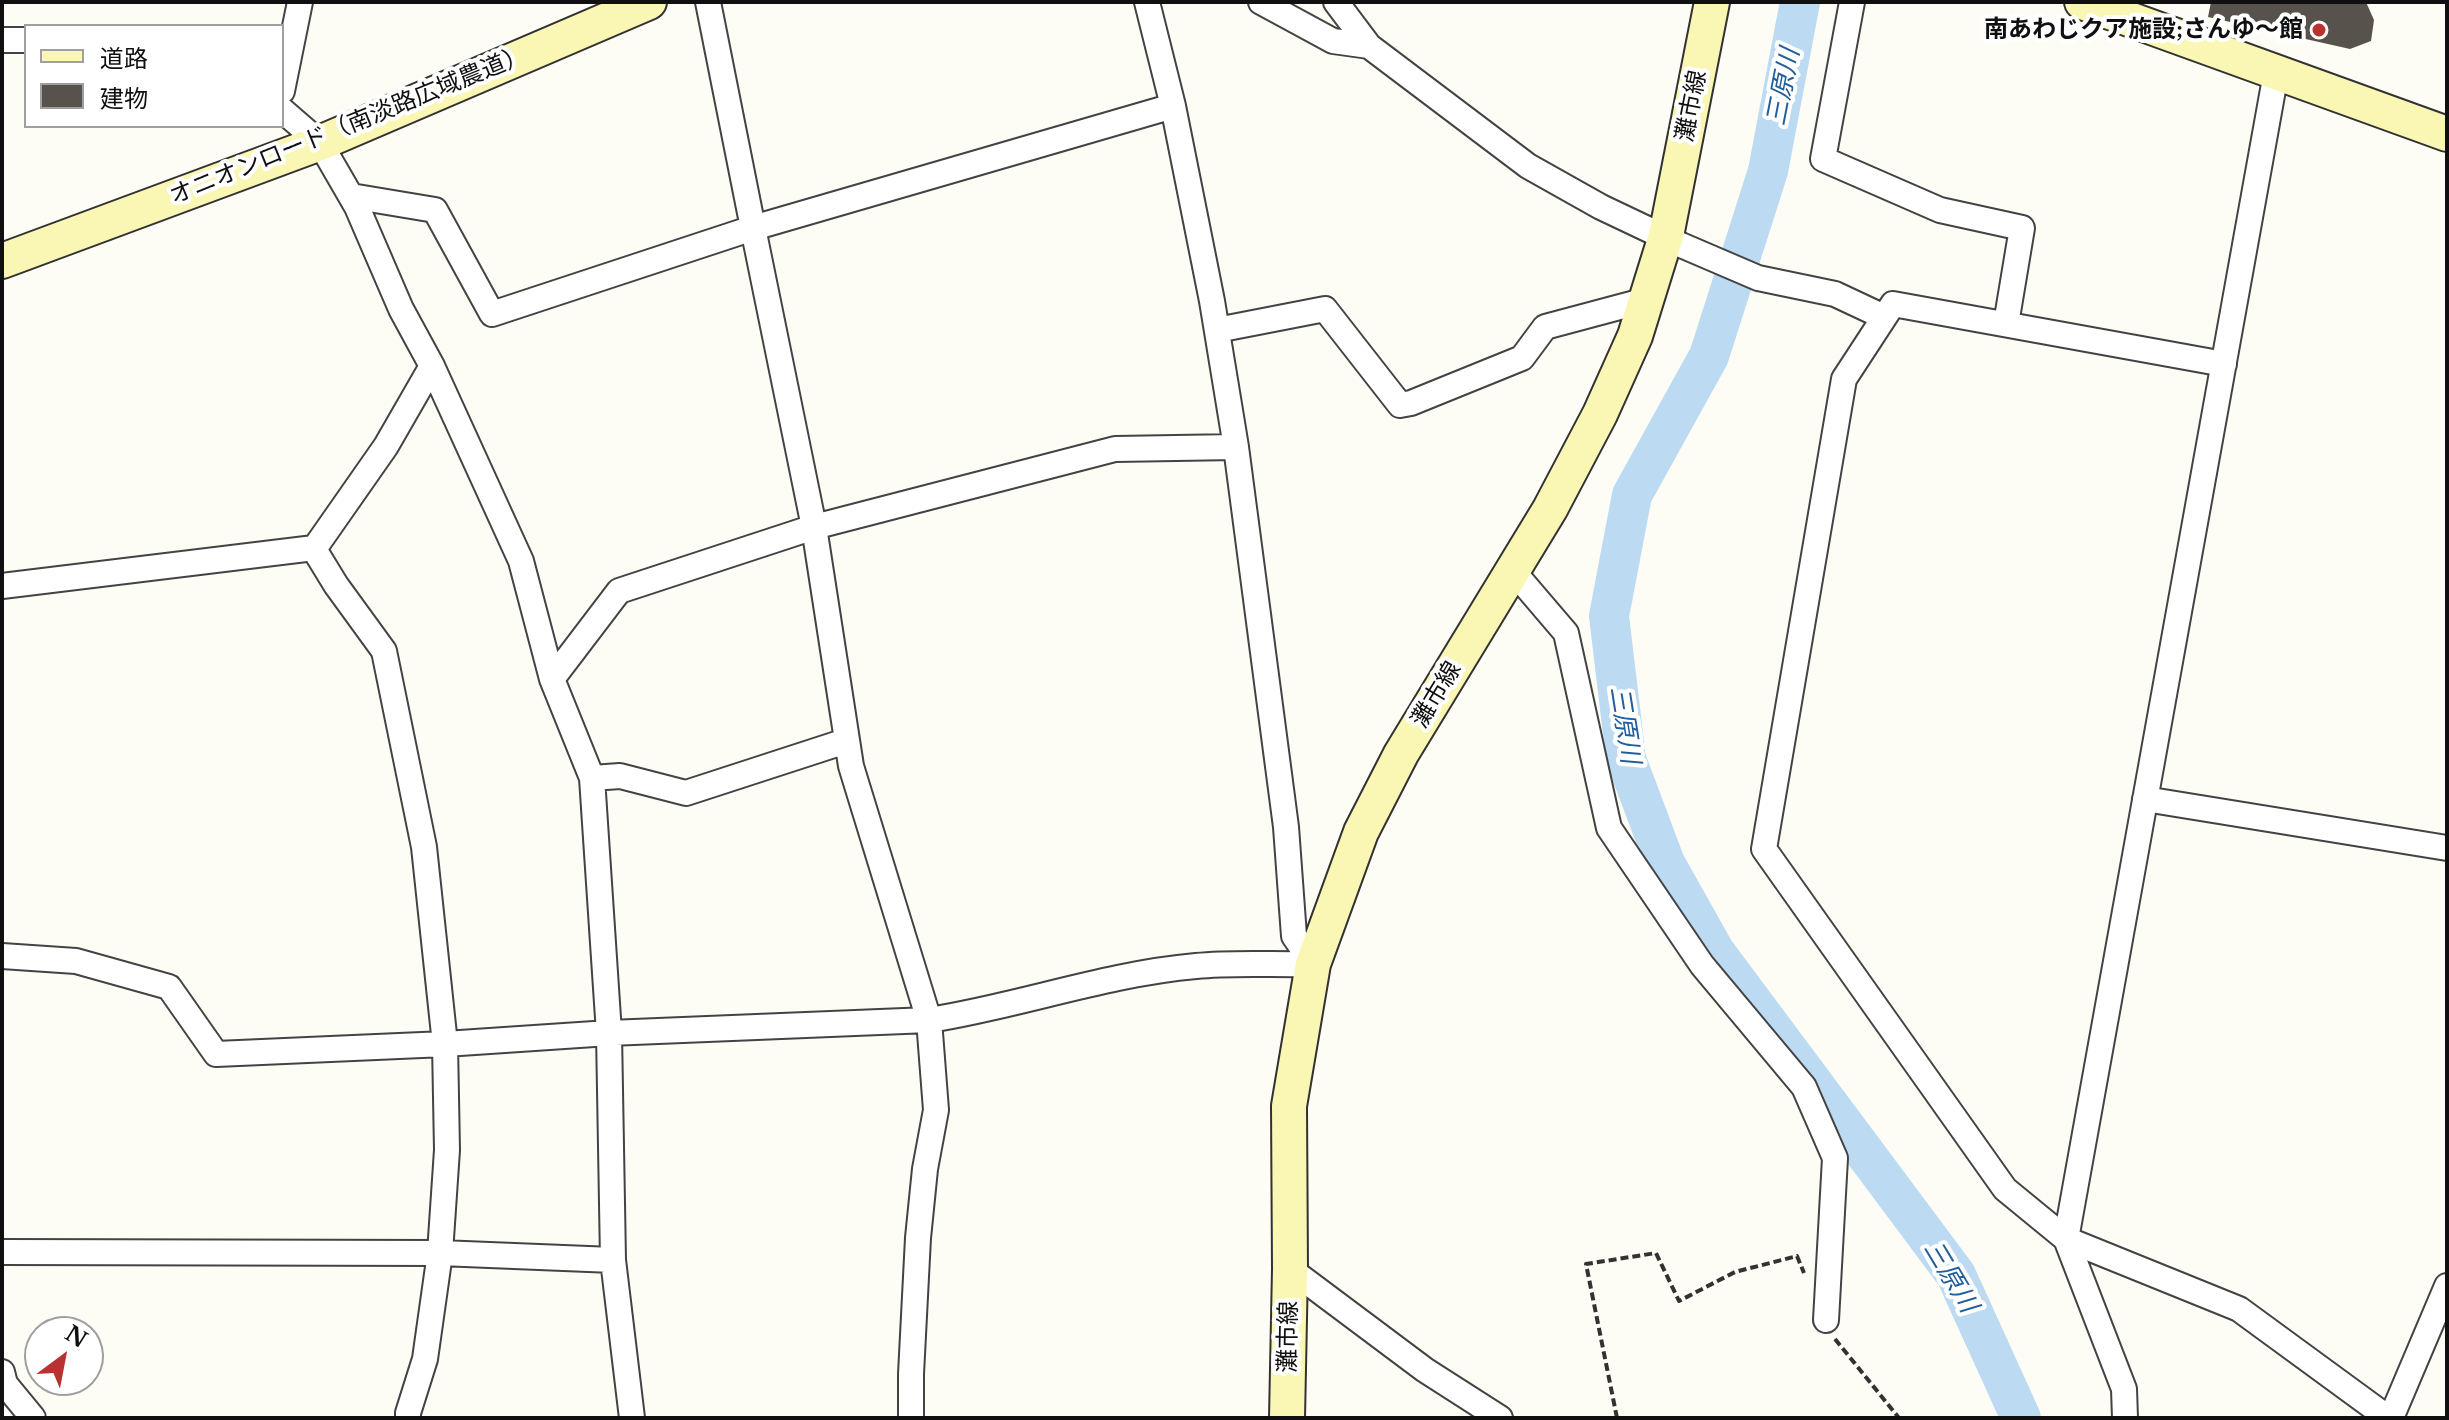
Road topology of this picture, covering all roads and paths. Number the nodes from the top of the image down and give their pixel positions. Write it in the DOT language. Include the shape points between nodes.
graph roads {
  1 [pos="300,2"];
  2 [pos="649,2"];
  3 [pos="708,2"];
  4 [pos="1147,2"];
  5 [pos="1261,2"];
  6 [pos="1336,2"];
  7 [pos="1712,2"];
  8 [pos="1852,2"];
  9 [pos="2082,2"];
  10 [pos="2,40"];
  11 [pos="24,40"];
  12 [pos="1369,46"];
  13 [pos="2276,73"];
  14 [pos="284,81"];
  15 [pos="1173,106"];
  16 [pos="284,112"];
  17 [pos="2447,134"];
  18 [pos="320,143"];
  19 [pos="351,196"];
  20 [pos="753,228"];
  21 [pos="1674,241"];
  22 [pos="2,261"];
  23 [pos="1646,300"];
  24 [pos="1884,317"];
  25 [pos="2006,324"];
  26 [pos="1217,330"];
  27 [pos="2224,364"];
  28 [pos="432,366"];
  29 [pos="1236,447"];
  30 [pos="814,527"];
  31 [pos="314,548"];
  32 [pos="1513,571"];
  33 [pos="2,586"];
  34 [pos="552,679"];
  35 [pos="846,741"];
  36 [pos="592,778"];
  37 [pos="2145,799"];
  38 [pos="2447,848"];
  39 [pos="2,956"];
  40 [pos="1313,964"];
  41 [pos="929,1020"];
  42 [pos="609,1033"];
  43 [pos="445,1044"];
  44 [pos="2066,1239"];
  45 [pos="2,1252"];
  46 [pos="440,1253"];
  47 [pos="613,1260"];
  48 [pos="1290,1269"];
  49 [pos="1808,1282"];
  50 [pos="2447,1286"];
  51 [pos="1826,1320"];
  52 [pos="2,1372"];
  53 [pos="1486,1413"];
  54 [pos="33,1418"];
  55 [pos="408,1418"];
  56 [pos="632,1418"];
  57 [pos="911,1418"];
  58 [pos="1287,1418"];
  59 [pos="1617,1418"];
  60 [pos="1899,1418"];
  61 [pos="2125,1418"];
  62 [pos="2389,1418"];
  1 -- 14 [label="street"];
  2 -- 18 [label="main road, オニオンロード（南淡路広域農道）"];
  3 -- 20 [label="street"];
  4 -- 15 [label="street"];
  5 -- 12 [label="street" via="1333,41"];
  6 -- 12 [label="street"];
  7 -- 21 [label="main road, 灘市線"];
  8 -- 25 [label="street" via="1823,159 1940,210 2022,228"];
  9 -- 13 [label="main road"];
  10 -- 11 [label="street"];
  12 -- 21 [label="street" via="1528,166"];
  13 -- 17 [label="main road"];
  13 -- 27 [label="street"];
  15 -- 20 [label="street"];
  15 -- 26 [label="street"];
  16 -- 18 [label="street"];
  18 -- 19 [label="street"];
  18 -- 22 [label="main road, オニオンロード（南淡路広域農道）"];
  19 -- 20 [label="street" via="435,210 492,314"];
  19 -- 28 [label="street"];
  20 -- 30 [label="street"];
  21 -- 23 [label="main road, 灘市線"];
  21 -- 24 [label="street" via="1758,278 1835,294"];
  23 -- 26 [label="street" via="1545,327 1522,358 1400,405 1325,309"];
  23 -- 32 [label="main road, 灘市線" via="1600,414"];
  24 -- 25 [label="street" via="1893,304"];
  24 -- 44 [label="street" via="1844,379 1764,849 2005,1189"];
  25 -- 27 [label="street"];
  26 -- 29 [label="street"];
  27 -- 37 [label="street"];
  28 -- 31 [label="street" via="386,446"];
  28 -- 34 [label="street" via="521,561"];
  29 -- 30 [label="street" via="1115,449"];
  29 -- 40 [label="street" via="1286,827 1294,936"];
  30 -- 34 [label="street" via="619,591"];
  30 -- 35 [label="street"];
  31 -- 33 [label="street"];
  31 -- 43 [label="street" via="384,651 424,847"];
  32 -- 40 [label="main road, 灘市線" via="1401,754 1361,832"];
  32 -- 51 [label="street" via="1566,633 1609,828 1702,965 1804,1087 1835,1158"];
  34 -- 36 [label="street"];
  35 -- 36 [label="street" via="686,793 620,776"];
  35 -- 41 [label="street"];
  36 -- 42 [label="street"];
  37 -- 38 [label="street"];
  37 -- 44 [label="street"];
  39 -- 43 [label="street" via="76,961 169,987 216,1054"];
  40 -- 41 [label="street" via="1196,966"];
  40 -- 48 [label="main road, 灘市線" via="1289,1106"];
  41 -- 42 [label="street"];
  41 -- 57 [label="street" via="936,1110 918,1238"];
  42 -- 43 [label="street"];
  42 -- 47 [label="street"];
  43 -- 46 [label="street" via="447,1150"];
  44 -- 61 [label="street" via="2124,1389"];
  44 -- 62 [label="street" via="2239,1309"];
  45 -- 46 [label="street"];
  46 -- 47 [label="street"];
  46 -- 55 [label="street" via="425,1359"];
  47 -- 56 [label="street"];
  48 -- 53 [label="street"];
  48 -- 58 [label="main road, 灘市線"];
  49 -- 59 [label="path" via="1797,1256 1735,1272 1679,1301 1656,1253 1586,1264"];
  50 -- 62 [label="street"];
  51 -- 60 [label="path" via="1834,1338"];
  52 -- 54 [label="street" via="5,1384"];
}
